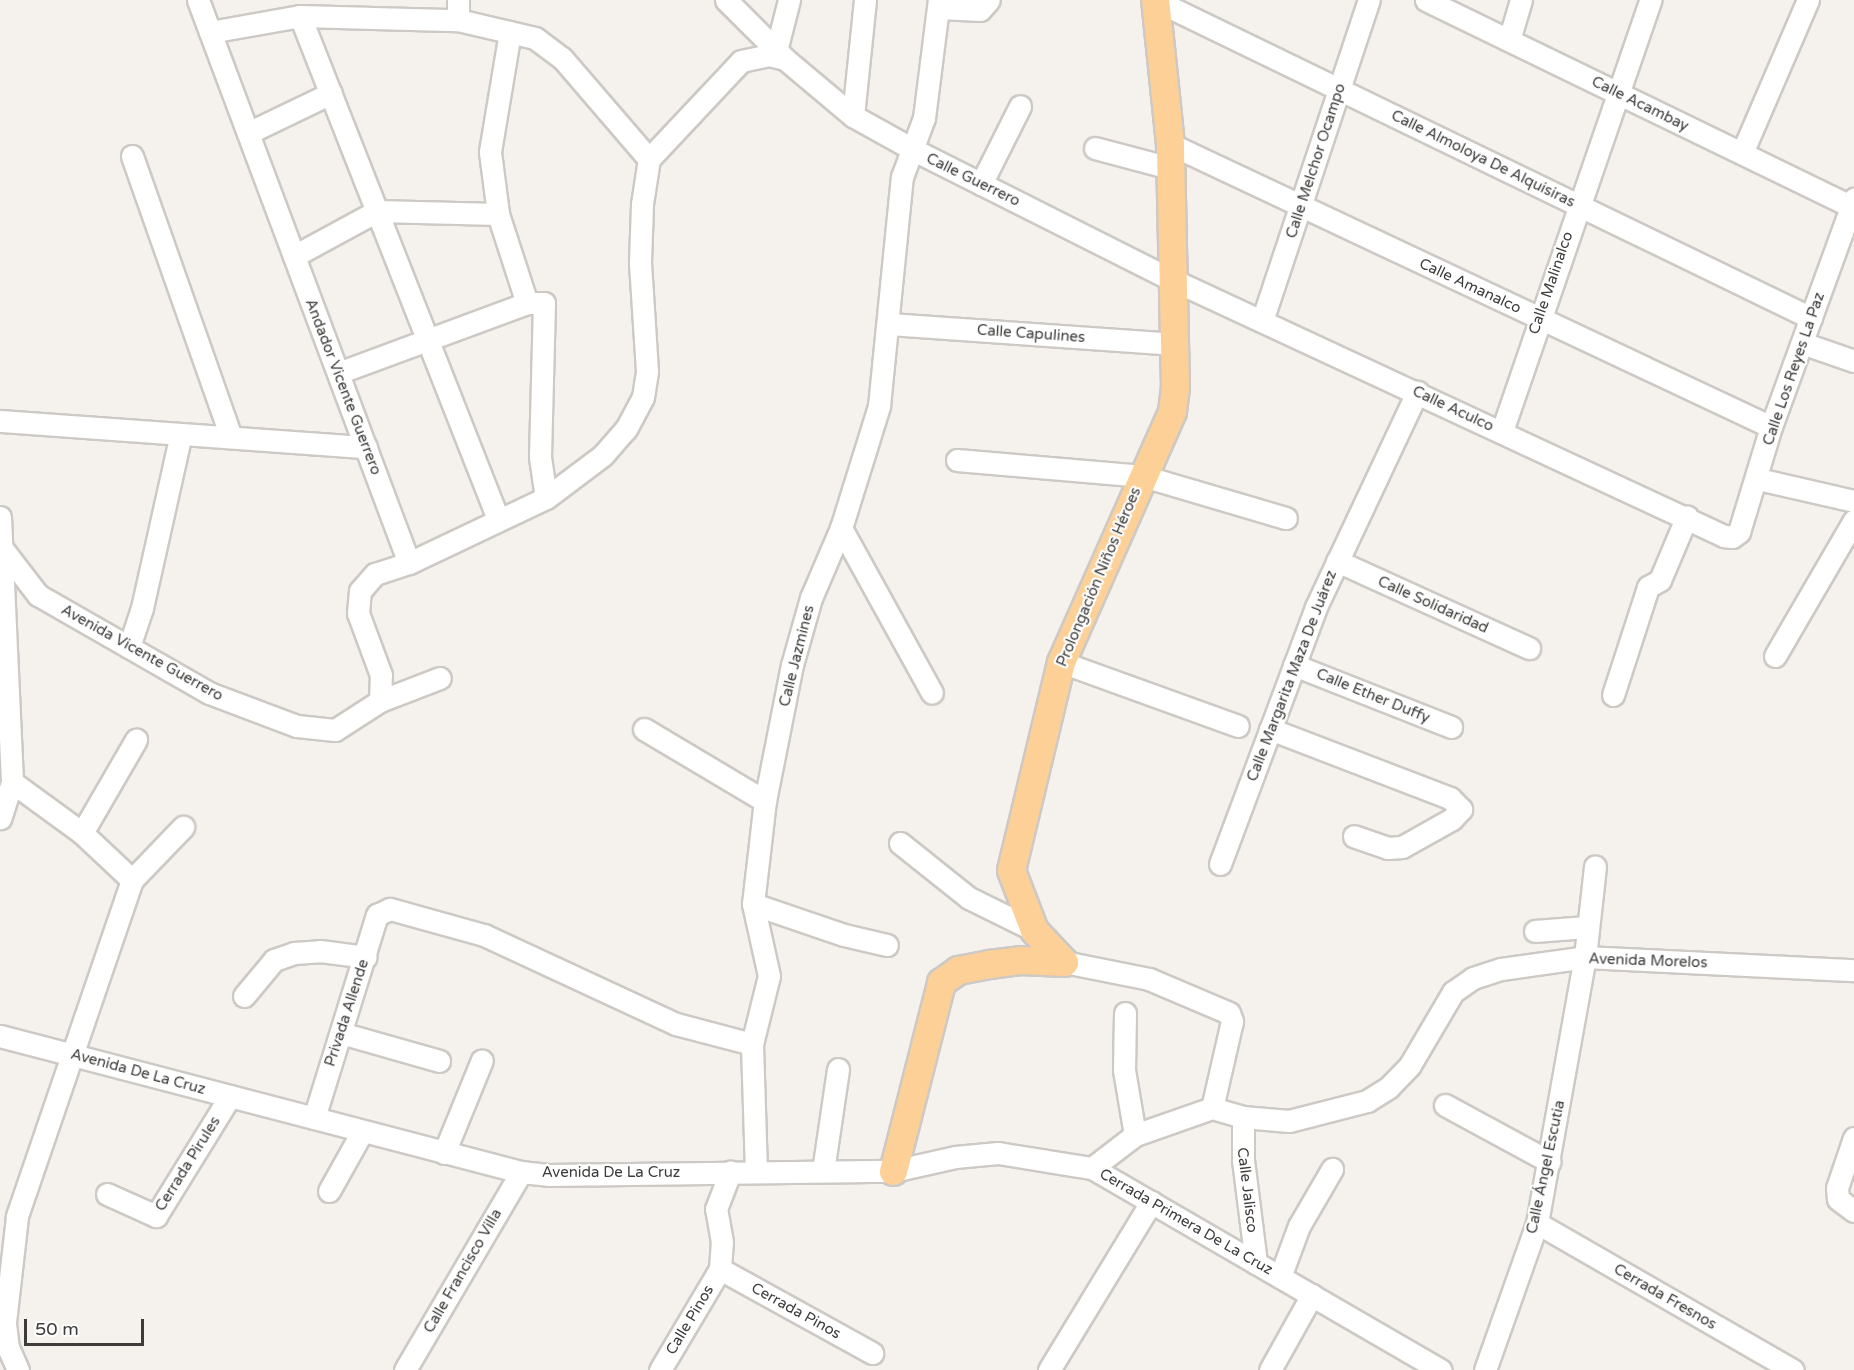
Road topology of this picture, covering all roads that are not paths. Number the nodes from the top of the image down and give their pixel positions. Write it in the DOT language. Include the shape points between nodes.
graph roads {
  1 [pos="198,0"];
  2 [pos="726,0"];
  3 [pos="789,0"];
  4 [pos="865,0"];
  5 [pos="989,0"];
  6 [pos="1155,0"];
  7 [pos="1369,0"];
  8 [pos="1426,0"];
  9 [pos="1521,0"];
  10 [pos="1650,0"];
  11 [pos="1808,0"];
  12 [pos="939,4"];
  13 [pos="332,8"];
  14 [pos="458,10"];
  15 [pos="300,16"];
  16 [pos="210,32"];
  17 [pos="510,32"];
  18 [pos="1509,40"];
  19 [pos="781,53"];
  20 [pos="1340,90"];
  21 [pos="331,93"];
  22 [pos="1620,94"];
  23 [pos="1020,106"];
  24 [pos="853,116"];
  25 [pos="248,133"];
  26 [pos="1095,148"];
  27 [pos="914,150"];
  28 [pos="1742,153"];
  29 [pos="132,156"];
  30 [pos="1170,156"];
  31 [pos="649,159"];
  32 [pos="981,184"];
  33 [pos="1853,204"];
  34 [pos="1302,206"];
  35 [pos="1579,206"];
  36 [pos="377,211"];
  37 [pos="498,214"];
  38 [pos="294,256"];
  39 [pos="1173,280"];
  40 [pos="535,303"];
  41 [pos="1539,318"];
  42 [pos="1811,318"];
  43 [pos="1262,321"];
  44 [pos="890,324"];
  45 [pos="428,339"];
  46 [pos="1172,344"];
  47 [pos="1802,344"];
  48 [pos="1854,361"];
  49 [pos="338,373"];
  50 [pos="1417,392"];
  51 [pos="0,421"];
  52 [pos="1771,427"];
  53 [pos="1502,431"];
  54 [pos="181,434"];
  55 [pos="231,437"];
  56 [pos="366,447"];
  57 [pos="957,459"];
  58 [pos="1143,476"];
  59 [pos="1758,479"];
  60 [pos="546,498"];
  61 [pos="1854,501"];
  62 [pos="1687,516"];
  63 [pos="0,517"];
  64 [pos="1286,518"];
  65 [pos="498,519"];
  66 [pos="1854,520"];
  67 [pos="842,528"];
  68 [pos="1732,537"];
  69 [pos="4,551"];
  70 [pos="1337,561"];
  71 [pos="409,563"];
  72 [pos="129,647"];
  73 [pos="1529,648"];
  74 [pos="1775,656"];
  75 [pos="1061,662"];
  76 [pos="1294,665"];
  77 [pos="440,678"];
  78 [pos="932,693"];
  79 [pos="1612,695"];
  80 [pos="380,701"];
  81 [pos="1238,726"];
  82 [pos="1451,727"];
  83 [pos="644,729"];
  84 [pos="1270,729"];
  85 [pos="136,740"];
  86 [pos="12,782"];
  87 [pos="765,801"];
  88 [pos="0,818"];
  89 [pos="183,827"];
  90 [pos="82,833"];
  91 [pos="1354,836"];
  92 [pos="900,843"];
  93 [pos="1220,864"];
  94 [pos="1595,867"];
  95 [pos="132,880"];
  96 [pos="753,904"];
  97 [pos="1586,927"];
  98 [pos="1034,930"];
  99 [pos="1535,931"];
  100 [pos="887,945"];
  101 [pos="366,957"];
  102 [pos="1585,957"];
  103 [pos="1064,962"];
  104 [pos="1854,970"];
  105 [pos="244,996"];
  106 [pos="1125,1013"];
  107 [pos="341,1033"];
  108 [pos="0,1036"];
  109 [pos="753,1044"];
  110 [pos="70,1054"];
  111 [pos="439,1060"];
  112 [pos="482,1060"];
  113 [pos="838,1069"];
  114 [pos="230,1096"];
  115 [pos="1445,1106"];
  116 [pos="1212,1108"];
  117 [pos="1243,1117"];
  118 [pos="314,1118"];
  119 [pos="362,1132"];
  120 [pos="1135,1135"];
  121 [pos="1854,1138"];
  122 [pos="444,1153"];
  123 [pos="1550,1162"];
  124 [pos="1092,1168"];
  125 [pos="1332,1169"];
  126 [pos="824,1171"];
  127 [pos="893,1171"];
  128 [pos="521,1172"];
  129 [pos="730,1172"];
  130 [pos="756,1172"];
  131 [pos="329,1191"];
  132 [pos="107,1194"];
  133 [pos="1151,1202"];
  134 [pos="1846,1205"];
  135 [pos="8,1213"];
  136 [pos="1537,1223"];
  137 [pos="1256,1263"];
  138 [pos="720,1269"];
  139 [pos="1280,1277"];
  140 [pos="1311,1295"];
  141 [pos="872,1353"];
  142 [pos="18,1370"];
  143 [pos="405,1370"];
  144 [pos="660,1370"];
  145 [pos="1049,1370"];
  146 [pos="1270,1370"];
  147 [pos="1441,1370"];
  148 [pos="1485,1370"];
  149 [pos="1793,1370"];
  1 -- 16 [label="street, Andador Vicente Guerrero"];
  2 -- 19 [label="street, Calle Guerrero"];
  3 -- 19 [label="street"];
  4 -- 24 [label="street"];
  5 -- 12 [label="street" via="980,10"];
  6 -- 20 [label="street, Calle Almoloya De Alquisiras"];
  6 -- 30 [label="main road, Prolongación Niños Héroes"];
  7 -- 20 [label="street, Calle Melchor Ocampo"];
  8 -- 18 [label="street, Calle Acambay"];
  9 -- 18 [label="street"];
  10 -- 22 [label="street, Calle Malinalco"];
  11 -- 28 [label="street"];
  12 -- 27 [label="street, Calle Jazmines" via="924,118"];
  13 -- 14 [label="street"];
  13 -- 15 [label="street"];
  14 -- 17 [label="street"];
  15 -- 16 [label="street"];
  15 -- 21 [label="street"];
  16 -- 25 [label="street, Andador Vicente Guerrero"];
  17 -- 31 [label="street" via="535,39 562,58"];
  17 -- 37 [label="street" via="490,152"];
  18 -- 22 [label="street, Calle Acambay"];
  19 -- 24 [label="street, Calle Guerrero"];
  19 -- 31 [label="street" via="741,61"];
  20 -- 34 [label="street, Calle Melchor Ocampo"];
  20 -- 35 [label="street, Calle Almoloya De Alquisiras"];
  21 -- 25 [label="street"];
  21 -- 36 [label="street"];
  22 -- 28 [label="street, Calle Acambay"];
  22 -- 35 [label="street, Calle Malinalco"];
  23 -- 32 [label="street"];
  24 -- 27 [label="street, Calle Guerrero"];
  25 -- 38 [label="street, Andador Vicente Guerrero"];
  26 -- 30 [label="street, Calle Amanalco"];
  27 -- 32 [label="street, Calle Guerrero"];
  27 -- 44 [label="street, Calle Jazmines" via="902,177"];
  28 -- 33 [label="street, Calle Acambay"];
  29 -- 55 [label="street"];
  30 -- 34 [label="street, Calle Amanalco"];
  30 -- 39 [label="main road, Prolongación Niños Héroes"];
  31 -- 60 [label="street" via="642,204 640,262 647,371 643,397 626,429 603,455"];
  32 -- 39 [label="street, Calle Guerrero"];
  33 -- 42 [label="street, Calle Los Reyes La Paz"];
  34 -- 41 [label="street, Calle Amanalco"];
  34 -- 43 [label="street, Calle Melchor Ocampo"];
  35 -- 41 [label="street, Calle Malinalco"];
  35 -- 42 [label="street, Calle Almoloya De Alquisiras"];
  36 -- 37 [label="street"];
  36 -- 38 [label="street"];
  36 -- 45 [label="street"];
  37 -- 40 [label="street"];
  38 -- 49 [label="street, Andador Vicente Guerrero"];
  39 -- 43 [label="street, Calle Aculco"];
  39 -- 46 [label="main road, Prolongación Niños Héroes"];
  40 -- 45 [label="street"];
  40 -- 60 [label="street" via="540,457"];
  41 -- 52 [label="street, Calle Amanalco"];
  41 -- 53 [label="street, Calle Malinalco"];
  42 -- 47 [label="street, Calle Los Reyes La Paz"];
  43 -- 50 [label="street, Calle Aculco"];
  44 -- 46 [label="street, Calle Capulines"];
  44 -- 67 [label="street, Calle Jazmines" via="879,406"];
  45 -- 49 [label="street"];
  45 -- 65 [label="street"];
  46 -- 58 [label="main road, Prolongación Niños Héroes" via="1172,411"];
  47 -- 48 [label="street"];
  47 -- 52 [label="street, Calle Los Reyes La Paz"];
  49 -- 56 [label="street, Andador Vicente Guerrero"];
  50 -- 53 [label="street, Calle Aculco"];
  50 -- 70 [label="street, Calle Margarita Maza De Juárez"];
  51 -- 54 [label="street"];
  52 -- 59 [label="street, Calle Los Reyes La Paz"];
  53 -- 62 [label="street, Calle Aculco"];
  54 -- 55 [label="street"];
  54 -- 72 [label="street" via="142,608"];
  55 -- 56 [label="street"];
  56 -- 71 [label="street, Andador Vicente Guerrero"];
  57 -- 58 [label="street"];
  58 -- 64 [label="street"];
  58 -- 75 [label="main road, Prolongación Niños Héroes"];
  59 -- 61 [label="street"];
  59 -- 68 [label="street, Calle Los Reyes La Paz" via="1739,532"];
  60 -- 65 [label="street"];
  62 -- 68 [label="street, Calle Aculco"];
  62 -- 79 [label="street" via="1660,580 1648,587"];
  63 -- 69 [label="street"];
  65 -- 71 [label="street"];
  66 -- 74 [label="street"];
  67 -- 78 [label="street"];
  67 -- 87 [label="street, Calle Jazmines" via="811,598 792,665"];
  69 -- 72 [label="street, Avenida Vicente Guerrero" via="38,596"];
  69 -- 86 [label="street"];
  70 -- 73 [label="street, Calle Solidaridad"];
  70 -- 76 [label="street, Calle Margarita Maza De Juárez"];
  71 -- 80 [label="street" via="375,574 360,591 357,601 381,675"];
  72 -- 80 [label="street, Avenida Vicente Guerrero" via="209,693 297,726 335,730"];
  75 -- 81 [label="street"];
  75 -- 98 [label="main road, Prolongación Niños Héroes" via="1011,870"];
  76 -- 82 [label="street, Calle Ether Duffy"];
  76 -- 84 [label="street, Calle Margarita Maza De Juárez"];
  77 -- 80 [label="street"];
  83 -- 87 [label="street"];
  84 -- 91 [label="street" via="1450,798 1461,809 1452,819 1402,847 1388,848"];
  84 -- 93 [label="street, Calle Margarita Maza De Juárez"];
  85 -- 90 [label="street"];
  86 -- 88 [label="street"];
  86 -- 90 [label="street"];
  87 -- 96 [label="street, Calle Jazmines"];
  89 -- 95 [label="street"];
  90 -- 95 [label="street"];
  92 -- 98 [label="street" via="969,898"];
  94 -- 97 [label="street, Calle Ángel Escutia"];
  95 -- 110 [label="street"];
  96 -- 100 [label="street" via="844,935"];
  96 -- 109 [label="street, Calle Jazmines" via="769,976"];
  97 -- 99 [label="street"];
  97 -- 102 [label="street, Calle Ángel Escutia"];
  98 -- 103 [label="main road, Prolongación Niños Héroes"];
  101 -- 105 [label="street" via="320,951 294,953 274,960"];
  101 -- 107 [label="street, Privada Allende"];
  101 -- 109 [label="street, Privada Allende" via="382,910 390,909 484,935 676,1024"];
  102 -- 104 [label="street, Avenida Morelos"];
  102 -- 117 [label="street, Avenida Morelos" via="1501,969 1460,987 1443,1004 1410,1065 1389,1087 1367,1101 1289,1121"];
  102 -- 123 [label="street, Calle Ángel Escutia"];
  103 -- 116 [label="street" via="1149,979 1229,1013 1232,1021"];
  103 -- 127 [label="main road" via="1020,960 989,964 958,970 940,982"];
  106 -- 120 [label="street" via="1124,1070"];
  107 -- 111 [label="street"];
  107 -- 118 [label="street, Privada Allende"];
  108 -- 110 [label="street, Avenida De La Cruz"];
  109 -- 130 [label="street, Calle Jazmines"];
  110 -- 114 [label="street, Avenida De La Cruz"];
  110 -- 135 [label="street"];
  112 -- 122 [label="street"];
  113 -- 126 [label="street"];
  114 -- 118 [label="street, Avenida De La Cruz"];
  114 -- 132 [label="street, Cerrada Pirules" via="160,1213 149,1215"];
  115 -- 123 [label="street"];
  116 -- 117 [label="street, Avenida Morelos"];
  116 -- 120 [label="street"];
  117 -- 137 [label="street, Calle Jalisco" via="1243,1160"];
  118 -- 119 [label="street, Avenida De La Cruz"];
  119 -- 122 [label="street, Avenida De La Cruz"];
  119 -- 131 [label="street"];
  120 -- 124 [label="street"];
  121 -- 134 [label="street" via="1837,1188"];
  122 -- 128 [label="street, Avenida De La Cruz"];
  123 -- 136 [label="street, Calle Ángel Escutia"];
  124 -- 127 [label="street, Avenida De La Cruz" via="998,1153 955,1157"];
  124 -- 133 [label="street, Cerrada Primera De La Cruz"];
  125 -- 139 [label="street, Cerrada Primera De La Cruz" via="1299,1226"];
  126 -- 127 [label="street, Avenida De La Cruz"];
  126 -- 130 [label="street, Avenida De La Cruz"];
  128 -- 129 [label="street, Avenida De La Cruz"];
  128 -- 143 [label="street, Calle Francisco Villa"];
  129 -- 130 [label="street, Avenida De La Cruz"];
  129 -- 138 [label="street" via="716,1209 722,1242"];
  133 -- 137 [label="street, Cerrada Primera De La Cruz"];
  133 -- 145 [label="street"];
  135 -- 142 [label="street" via="5,1322 8,1348"];
  136 -- 148 [label="street, Calle Ángel Escutia"];
  136 -- 149 [label="street, Cerrada Fresnos"];
  137 -- 139 [label="street, Cerrada Primera De La Cruz"];
  138 -- 141 [label="street, Cerrada Pinos"];
  138 -- 144 [label="street, Calle Pinos"];
  139 -- 140 [label="street, Cerrada Primera De La Cruz"];
  140 -- 146 [label="street"];
  140 -- 147 [label="street, Cerrada Primera De La Cruz"];
}
